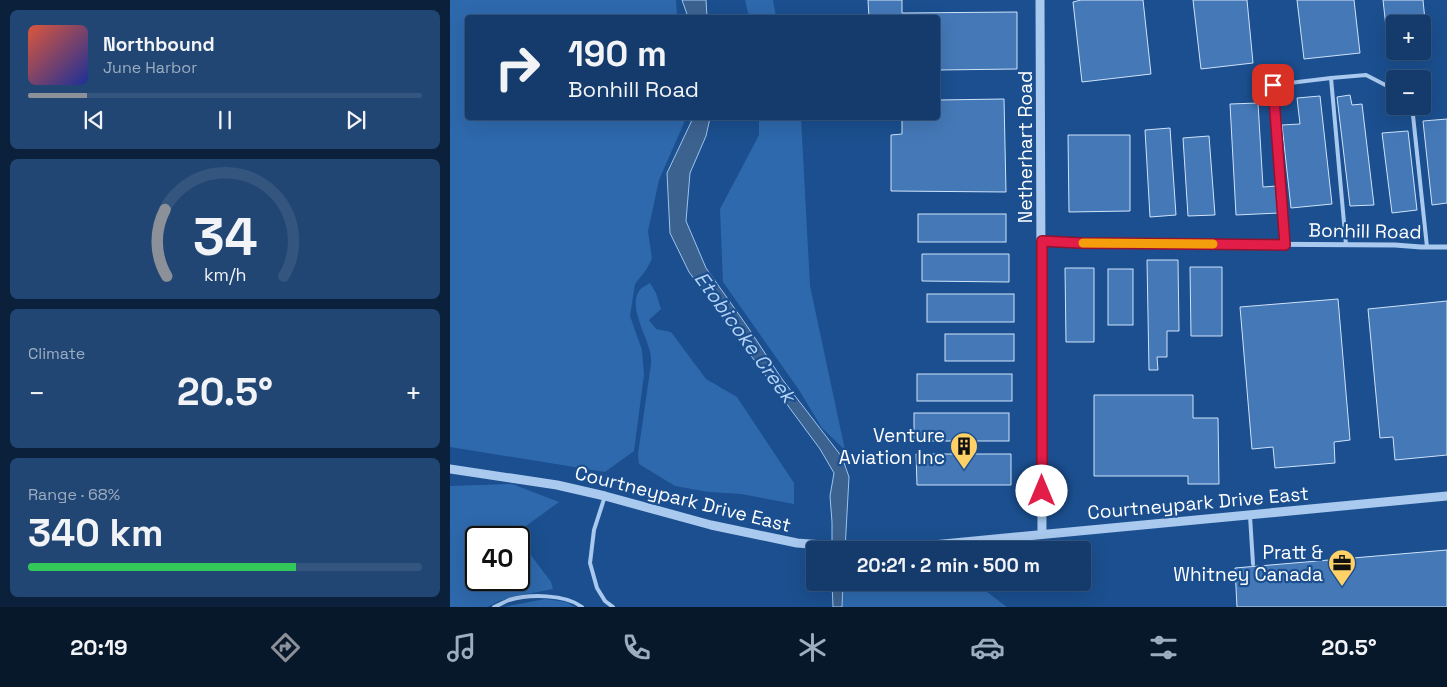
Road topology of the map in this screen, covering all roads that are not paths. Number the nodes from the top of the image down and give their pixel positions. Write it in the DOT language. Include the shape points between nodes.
graph roads {
  1 [pos="1040,0"];
  2 [pos="1331,78"];
  3 [pos="1386,85"];
  4 [pos="1413,115"];
  5 [pos="1042,241"];
  6 [pos="1285,245"];
  7 [pos="1346,245"];
  8 [pos="1427,247"];
  9 [pos="1447,247"];
  10 [pos="450,469"];
  11 [pos="606,496"];
  12 [pos="1447,496"];
  13 [pos="1250,514"];
  14 [pos="1042,534"];
  15 [pos="1253,564"];
  16 [pos="494,607"];
  17 [pos="582,607"];
  18 [pos="613,607"];
  1 -- 5 [label="street, Netherhart Road"];
  2 -- 3 [label="lane" via="1366,74"];
  2 -- 6 [label="lane" via="1273,85"];
  2 -- 7 [label="lane"];
  4 -- 8 [label="lane"];
  5 -- 6 [label="street, Bonhill Road"];
  5 -- 14 [label="street, Netherhart Road"];
  6 -- 7 [label="street, Bonhill Road"];
  7 -- 8 [label="street, Bonhill Road"];
  8 -- 9 [label="street, Bonhill Road"];
  10 -- 11 [label="street, Courtneypark Drive East"];
  11 -- 14 [label="street, Courtneypark Drive East" via="702,523 797,543 912,547"];
  11 -- 18 [label="lane" via="594,530 590,563 597,588"];
  12 -- 13 [label="street, Courtneypark Drive East"];
  13 -- 14 [label="street, Courtneypark Drive East"];
  13 -- 15 [label="lane"];
  16 -- 17 [label="lane" via="509,600 556,596"];
}
